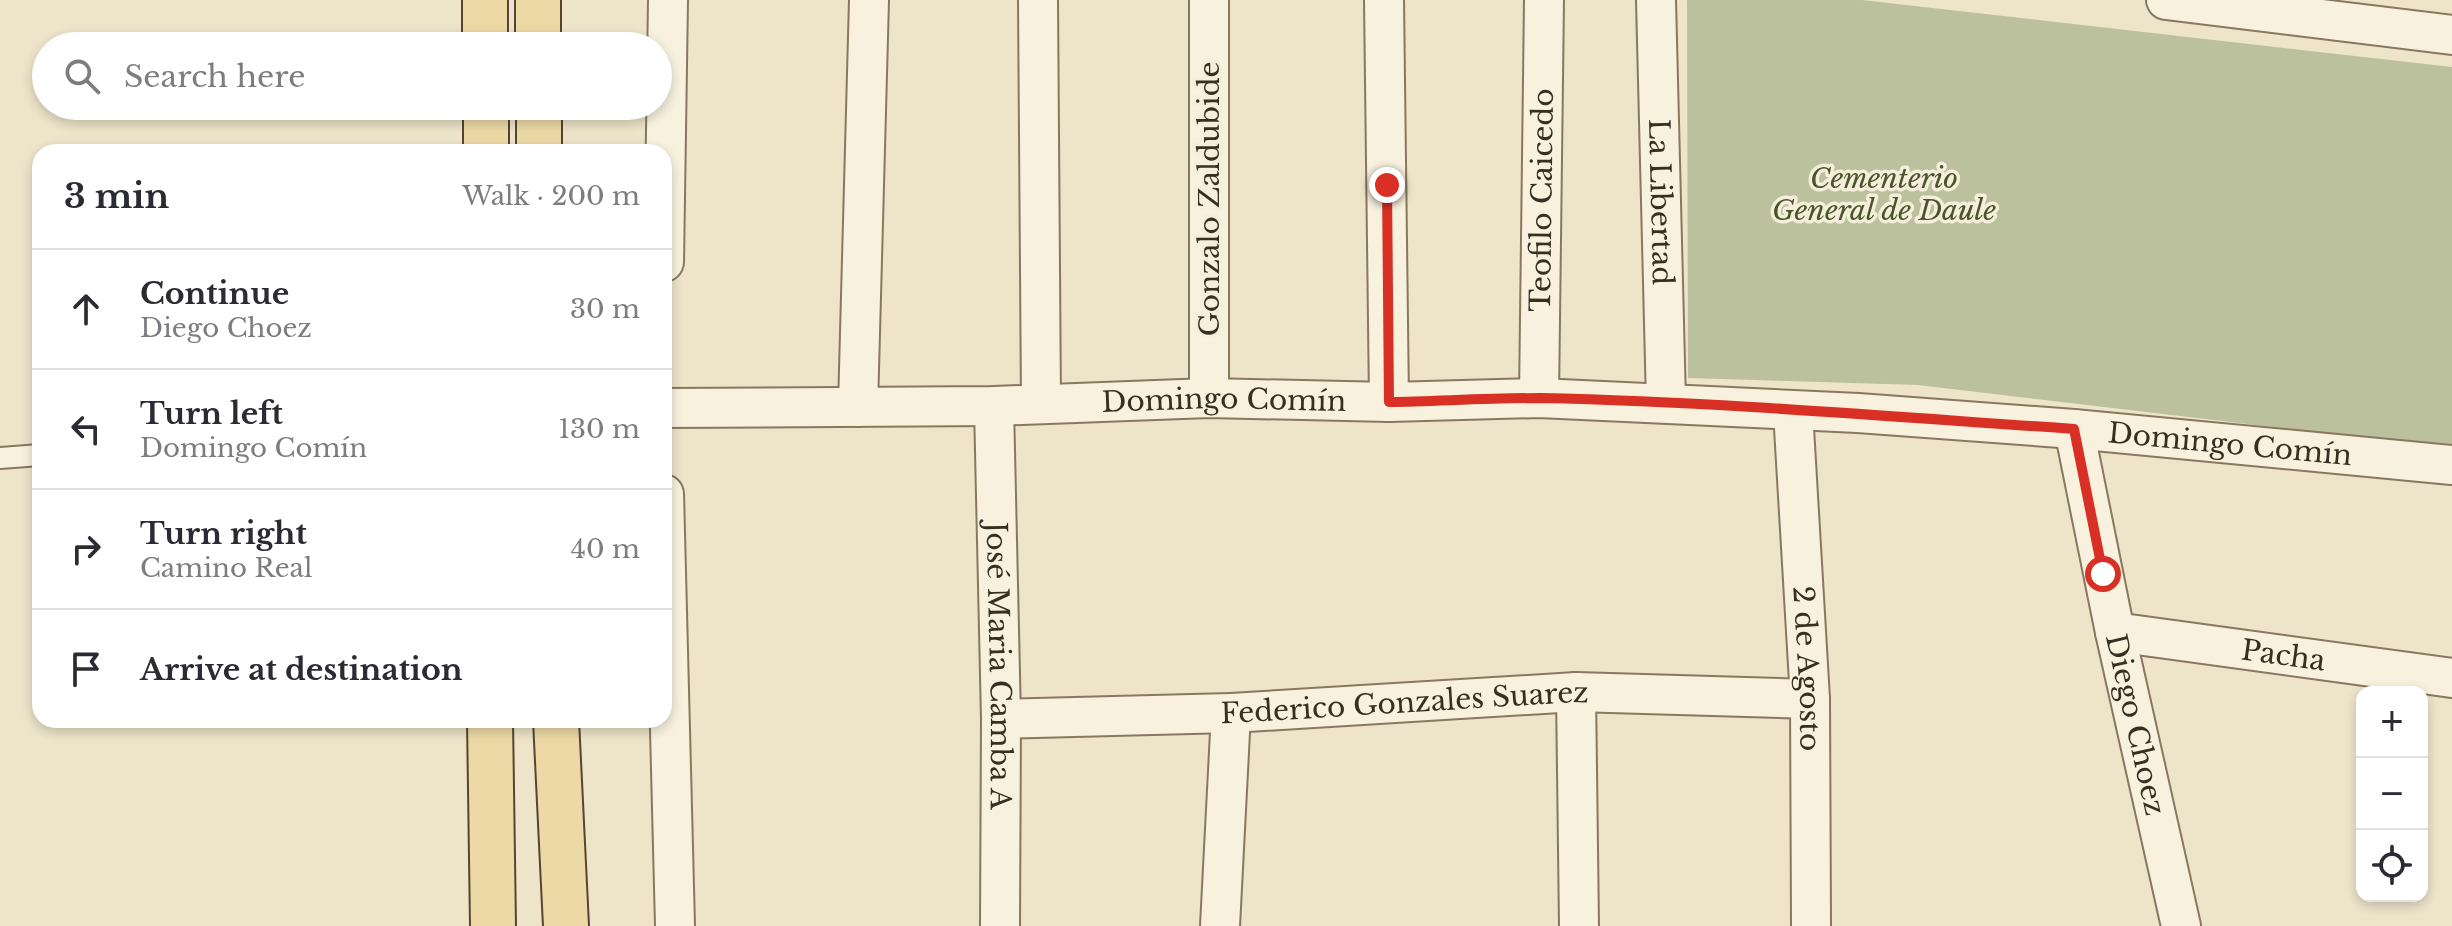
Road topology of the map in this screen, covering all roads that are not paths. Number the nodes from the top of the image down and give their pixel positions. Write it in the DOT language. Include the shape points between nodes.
graph roads {
  1 [pos="485,0"];
  2 [pos="538,0"];
  3 [pos="668,0"];
  4 [pos="869,0"];
  5 [pos="1038,0"];
  6 [pos="1209,0"];
  7 [pos="1384,0"];
  8 [pos="1544,0"];
  9 [pos="1656,0"];
  10 [pos="2166,0"];
  11 [pos="485,32"];
  12 [pos="538,32"];
  13 [pos="668,32"];
  14 [pos="2452,35"];
  15 [pos="486,120"];
  16 [pos="539,120"];
  17 [pos="666,120"];
  18 [pos="486,144"];
  19 [pos="539,144"];
  20 [pos="666,144"];
  21 [pos="1209,398"];
  22 [pos="1539,398"];
  23 [pos="1389,402"];
  24 [pos="1666,403"];
  25 [pos="1041,404"];
  26 [pos="994,406"];
  27 [pos="858,407"];
  28 [pos="672,408"];
  29 [pos="1793,411"];
  30 [pos="2074,429"];
  31 [pos="32,456"];
  32 [pos="0,458"];
  33 [pos="2452,465"];
  34 [pos="2115,632"];
  35 [pos="2452,678"];
  36 [pos="1576,692"];
  37 [pos="1810,699"];
  38 [pos="1231,713"];
  39 [pos="1001,719"];
  40 [pos="490,728"];
  41 [pos="556,728"];
  42 [pos="670,728"];
  43 [pos="493,926"];
  44 [pos="566,926"];
  45 [pos="675,926"];
  46 [pos="1000,926"];
  47 [pos="1220,926"];
  48 [pos="1579,926"];
  49 [pos="1811,926"];
  50 [pos="2181,926"];
  1 -- 11 [label="main road"];
  2 -- 12 [label="main road"];
  3 -- 13 [label="street"];
  4 -- 27 [label="street"];
  5 -- 25 [label="street"];
  6 -- 21 [label="street, Gonzalo Zaldubide"];
  7 -- 23 [label="street"];
  8 -- 22 [label="street, Teofilo Caicedo"];
  9 -- 24 [label="street, La Libertad"];
  10 -- 14 [label="street"];
  15 -- 18 [label="main road"];
  16 -- 19 [label="main road"];
  17 -- 20 [label="street"];
  21 -- 23 [label="street, Domingo Comín"];
  21 -- 25 [label="street, Domingo Comín"];
  22 -- 23 [label="street, Domingo Comín"];
  22 -- 24 [label="street, Domingo Comín"];
  24 -- 29 [label="street, Domingo Comín"];
  25 -- 26 [label="street, Domingo Comín"];
  26 -- 27 [label="street, Domingo Comín"];
  26 -- 39 [label="street, José Maria Camba A"];
  27 -- 28 [label="street, Domingo Comín"];
  29 -- 30 [label="street, Domingo Comín"];
  29 -- 37 [label="street, 2 de Agosto"];
  30 -- 33 [label="street, Domingo Comín"];
  30 -- 34 [label="street, Diego Choez"];
  31 -- 32 [label="lane"];
  34 -- 35 [label="street, Pacha"];
  34 -- 50 [label="street, Diego Choez"];
  36 -- 37 [label="street, Federico Gonzales Suarez"];
  36 -- 38 [label="street, Federico Gonzales Suarez"];
  36 -- 48 [label="street"];
  37 -- 49 [label="street, 2 de Agosto"];
  38 -- 39 [label="street, Federico Gonzales Suarez"];
  38 -- 47 [label="street"];
  39 -- 46 [label="street, José Maria Camba A"];
  40 -- 43 [label="main road"];
  41 -- 44 [label="main road"];
  42 -- 45 [label="street"];
}
